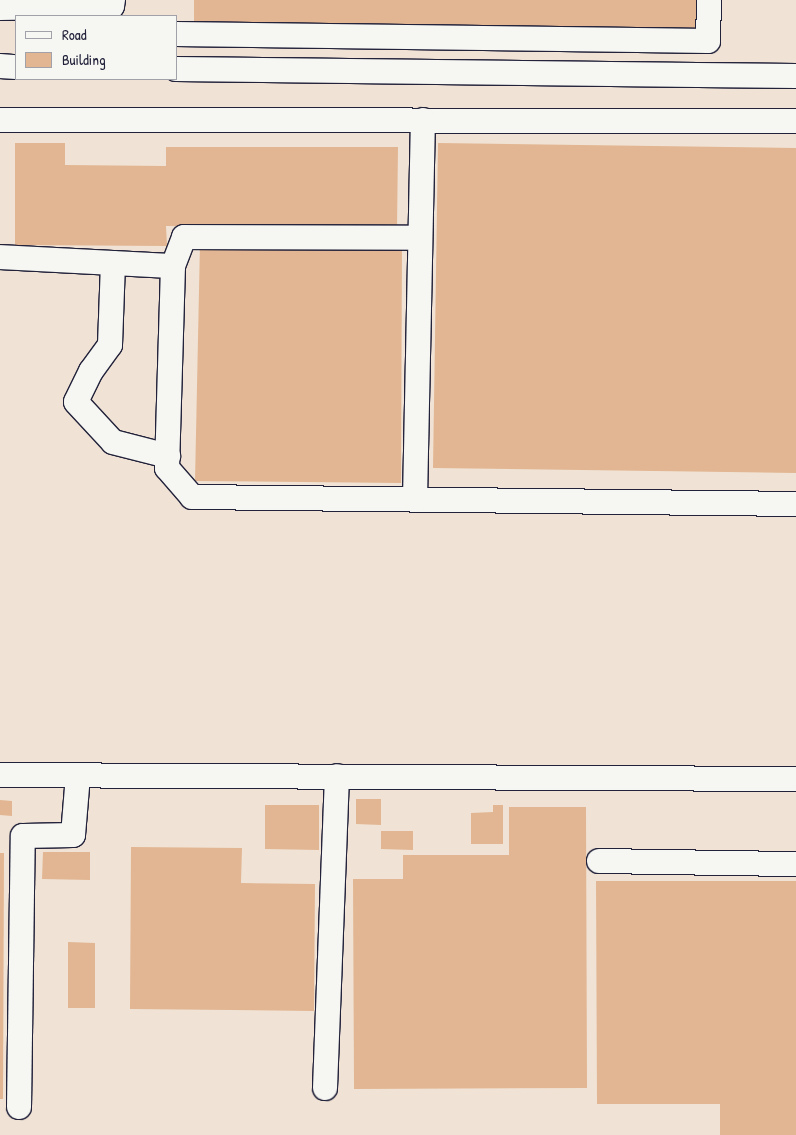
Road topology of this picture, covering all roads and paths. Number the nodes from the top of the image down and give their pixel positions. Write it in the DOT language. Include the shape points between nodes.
graph roads {
  1 [pos="709,0"];
  2 [pos="0,8"];
  3 [pos="114,8"];
  4 [pos="178,34"];
  5 [pos="0,66"];
  6 [pos="15,66"];
  7 [pos="178,68"];
  8 [pos="796,76"];
  9 [pos="0,120"];
  10 [pos="423,120"];
  11 [pos="796,121"];
  12 [pos="420,238"];
  13 [pos="0,257"];
  14 [pos="112,263"];
  15 [pos="173,266"];
  16 [pos="168,456"];
  17 [pos="415,499"];
  18 [pos="796,504"];
  19 [pos="0,775"];
  20 [pos="78,776"];
  21 [pos="337,776"];
  22 [pos="796,779"];
  23 [pos="599,861"];
  24 [pos="796,864"];
  25 [pos="325,1088"];
  26 [pos="20,1107"];
  1 -- 4 [label="street" via="708,40"];
  2 -- 3 [label="street"];
  5 -- 6 [label="street"];
  7 -- 8 [label="street"];
  9 -- 10 [label="street"];
  10 -- 11 [label="street"];
  10 -- 12 [label="street"];
  12 -- 15 [label="street" via="184,237"];
  12 -- 17 [label="street"];
  13 -- 14 [label="street"];
  14 -- 15 [label="street"];
  14 -- 16 [label="street" via="110,345 91,371 76,402 113,442"];
  15 -- 16 [label="street"];
  16 -- 17 [label="street" via="167,468 192,497"];
  17 -- 18 [label="street"];
  19 -- 20 [label="street"];
  20 -- 21 [label="street"];
  20 -- 26 [label="street" via="74,835 22,836"];
  21 -- 22 [label="street"];
  21 -- 25 [label="street"];
  23 -- 24 [label="street"];
}
